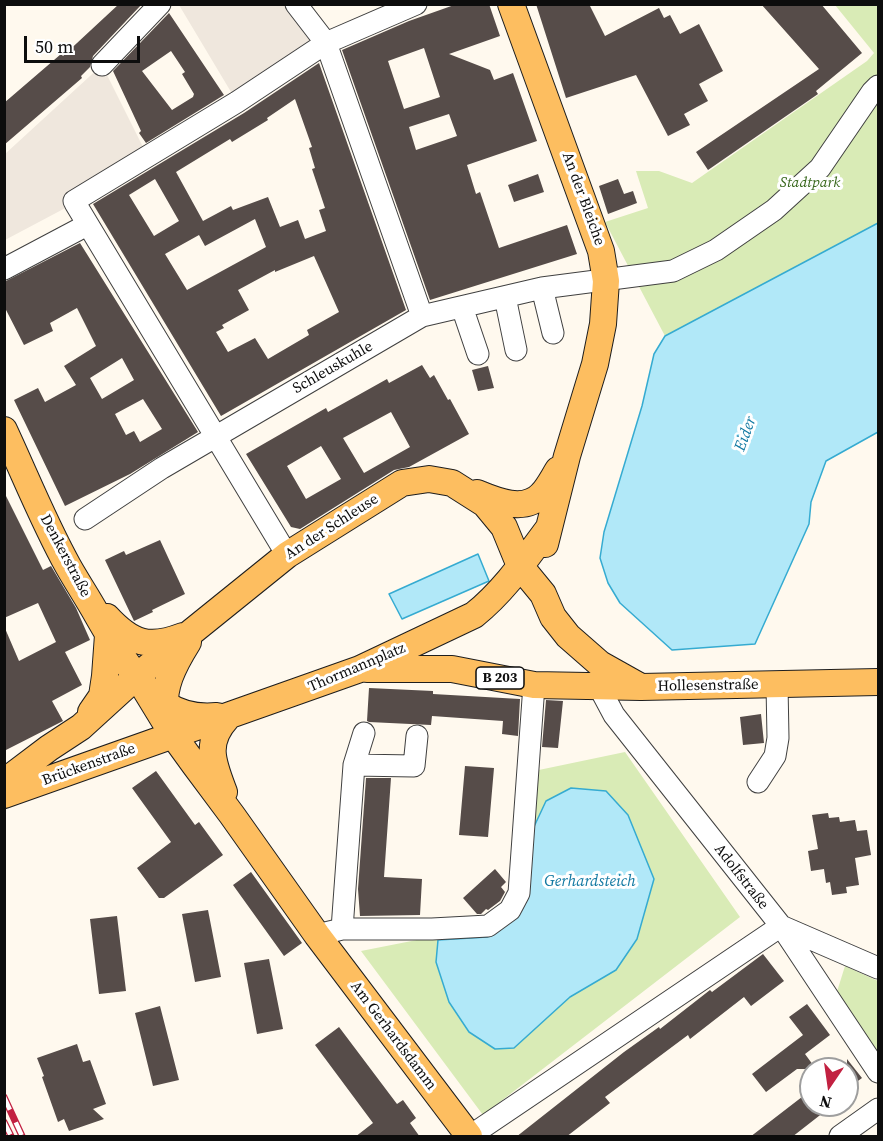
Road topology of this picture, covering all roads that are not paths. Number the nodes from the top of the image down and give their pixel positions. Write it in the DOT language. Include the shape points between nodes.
graph roads {
  1 [pos="160,4"];
  2 [pos="296,4"];
  3 [pos="416,4"];
  4 [pos="511,4"];
  5 [pos="326,43"];
  6 [pos="102,65"];
  7 [pos="879,86"];
  8 [pos="87,225"];
  9 [pos="4,269"];
  10 [pos="606,281"];
  11 [pos="543,288"];
  12 [pos="505,297"];
  13 [pos="462,307"];
  14 [pos="422,316"];
  15 [pos="554,333"];
  16 [pos="516,350"];
  17 [pos="478,354"];
  18 [pos="4,430"];
  19 [pos="215,437"];
  20 [pos="567,456"];
  21 [pos="452,483"];
  22 [pos="85,519"];
  23 [pos="548,529"];
  24 [pos="287,555"];
  25 [pos="520,566"];
  26 [pos="543,594"];
  27 [pos="86,596"];
  28 [pos="108,635"];
  29 [pos="188,642"];
  30 [pos="360,669"];
  31 [pos="137,676"];
  32 [pos="879,682"];
  33 [pos="534,685"];
  34 [pos="598,685"];
  35 [pos="777,685"];
  36 [pos="641,687"];
  37 [pos="198,716"];
  38 [pos="230,717"];
  39 [pos="168,722"];
  40 [pos="81,727"];
  41 [pos="364,733"];
  42 [pos="417,736"];
  43 [pos="354,765"];
  44 [pos="4,782"];
  45 [pos="758,782"];
  46 [pos="4,795"];
  47 [pos="232,815"];
  48 [pos="780,926"];
  49 [pos="342,929"];
  50 [pos="317,935"];
  51 [pos="879,968"];
  52 [pos="879,1072"];
  53 [pos="879,1109"];
  54 [pos="469,1137"];
  55 [pos="840,1137"];
  1 -- 6 [label="street"];
  2 -- 5 [label="street"];
  3 -- 5 [label="street"];
  4 -- 10 [label="main road, An der Bleiche" via="601,250"];
  5 -- 8 [label="street" via="74,202"];
  5 -- 14 [label="street"];
  7 -- 10 [label="street, Schleuskuhle" via="820,168 774,210 716,250 674,271"];
  8 -- 9 [label="street"];
  8 -- 19 [label="street"];
  10 -- 11 [label="street, Schleuskuhle"];
  10 -- 20 [label="main road, An der Bleiche" via="596,364"];
  11 -- 12 [label="street, Schleuskuhle"];
  11 -- 15 [label="street"];
  12 -- 13 [label="street, Schleuskuhle"];
  12 -- 16 [label="street"];
  13 -- 14 [label="street, Schleuskuhle"];
  13 -- 17 [label="street"];
  14 -- 19 [label="street, Schleuskuhle"];
  18 -- 27 [label="main road, Denkerstraße" via="52,534"];
  19 -- 22 [label="street, Schleuskuhle"];
  19 -- 24 [label="street"];
  20 -- 21 [label="main road" via="541,495 532,501 498,502"];
  20 -- 23 [label="main road, An der Bleiche"];
  21 -- 24 [label="main road, An der Schleuse" via="429,479 402,483"];
  21 -- 25 [label="main road, An der Schleuse" via="485,504 498,519"];
  23 -- 25 [label="main road, An der Bleiche"];
  23 -- 26 [label="main road"];
  24 -- 29 [label="main road, An der Schleuse"];
  25 -- 26 [label="main road, Hollesenstraße"];
  25 -- 30 [label="main road, Thormannplatz" via="474,615"];
  26 -- 36 [label="main road, Hollesenstraße" via="553,617 568,636 600,664"];
  27 -- 28 [label="main road, Denkerstraße"];
  27 -- 29 [label="main road" via="120,630 137,640"];
  28 -- 31 [label="main road, Denkerstraße"];
  28 -- 40 [label="main road" via="102,696"];
  29 -- 31 [label="main road, An der Schleuse"];
  29 -- 37 [label="main road" via="175,677 178,694"];
  29 -- 39 [label="main road" via="165,690"];
  30 -- 33 [label="main road, B 203" via="452,669"];
  30 -- 38 [label="main road, Thormannplatz / B 203"];
  31 -- 39 [label="main road"];
  31 -- 40 [label="main road, Brückenstraße"];
  32 -- 35 [label="main road, Hollesenstraße / B 203"];
  33 -- 34 [label="main road, B 203"];
  33 -- 49 [label="street" via="519,893 510,910 488,926"];
  34 -- 36 [label="main road, B 203"];
  34 -- 48 [label="street, Adolfstraße" via="614,715"];
  35 -- 36 [label="main road, Hollesenstraße / B 203"];
  35 -- 45 [label="street" via="775,756"];
  37 -- 38 [label="main road"];
  37 -- 39 [label="main road" via="180,712"];
  38 -- 39 [label="main road, Thormannplatz / B 203"];
  38 -- 47 [label="main road" via="216,732 212,751"];
  39 -- 46 [label="main road, Brückenstraße / B 203"];
  39 -- 47 [label="main road"];
  40 -- 44 [label="main road, Brückenstraße"];
  41 -- 43 [label="street"];
  42 -- 43 [label="street" via="414,766"];
  43 -- 49 [label="street"];
  47 -- 50 [label="main road"];
  48 -- 51 [label="street"];
  48 -- 52 [label="street, Adolfstraße"];
  48 -- 54 [label="street"];
  49 -- 50 [label="street"];
  50 -- 54 [label="main road, Am Gerhardsdamm"];
  53 -- 55 [label="street"];
}
